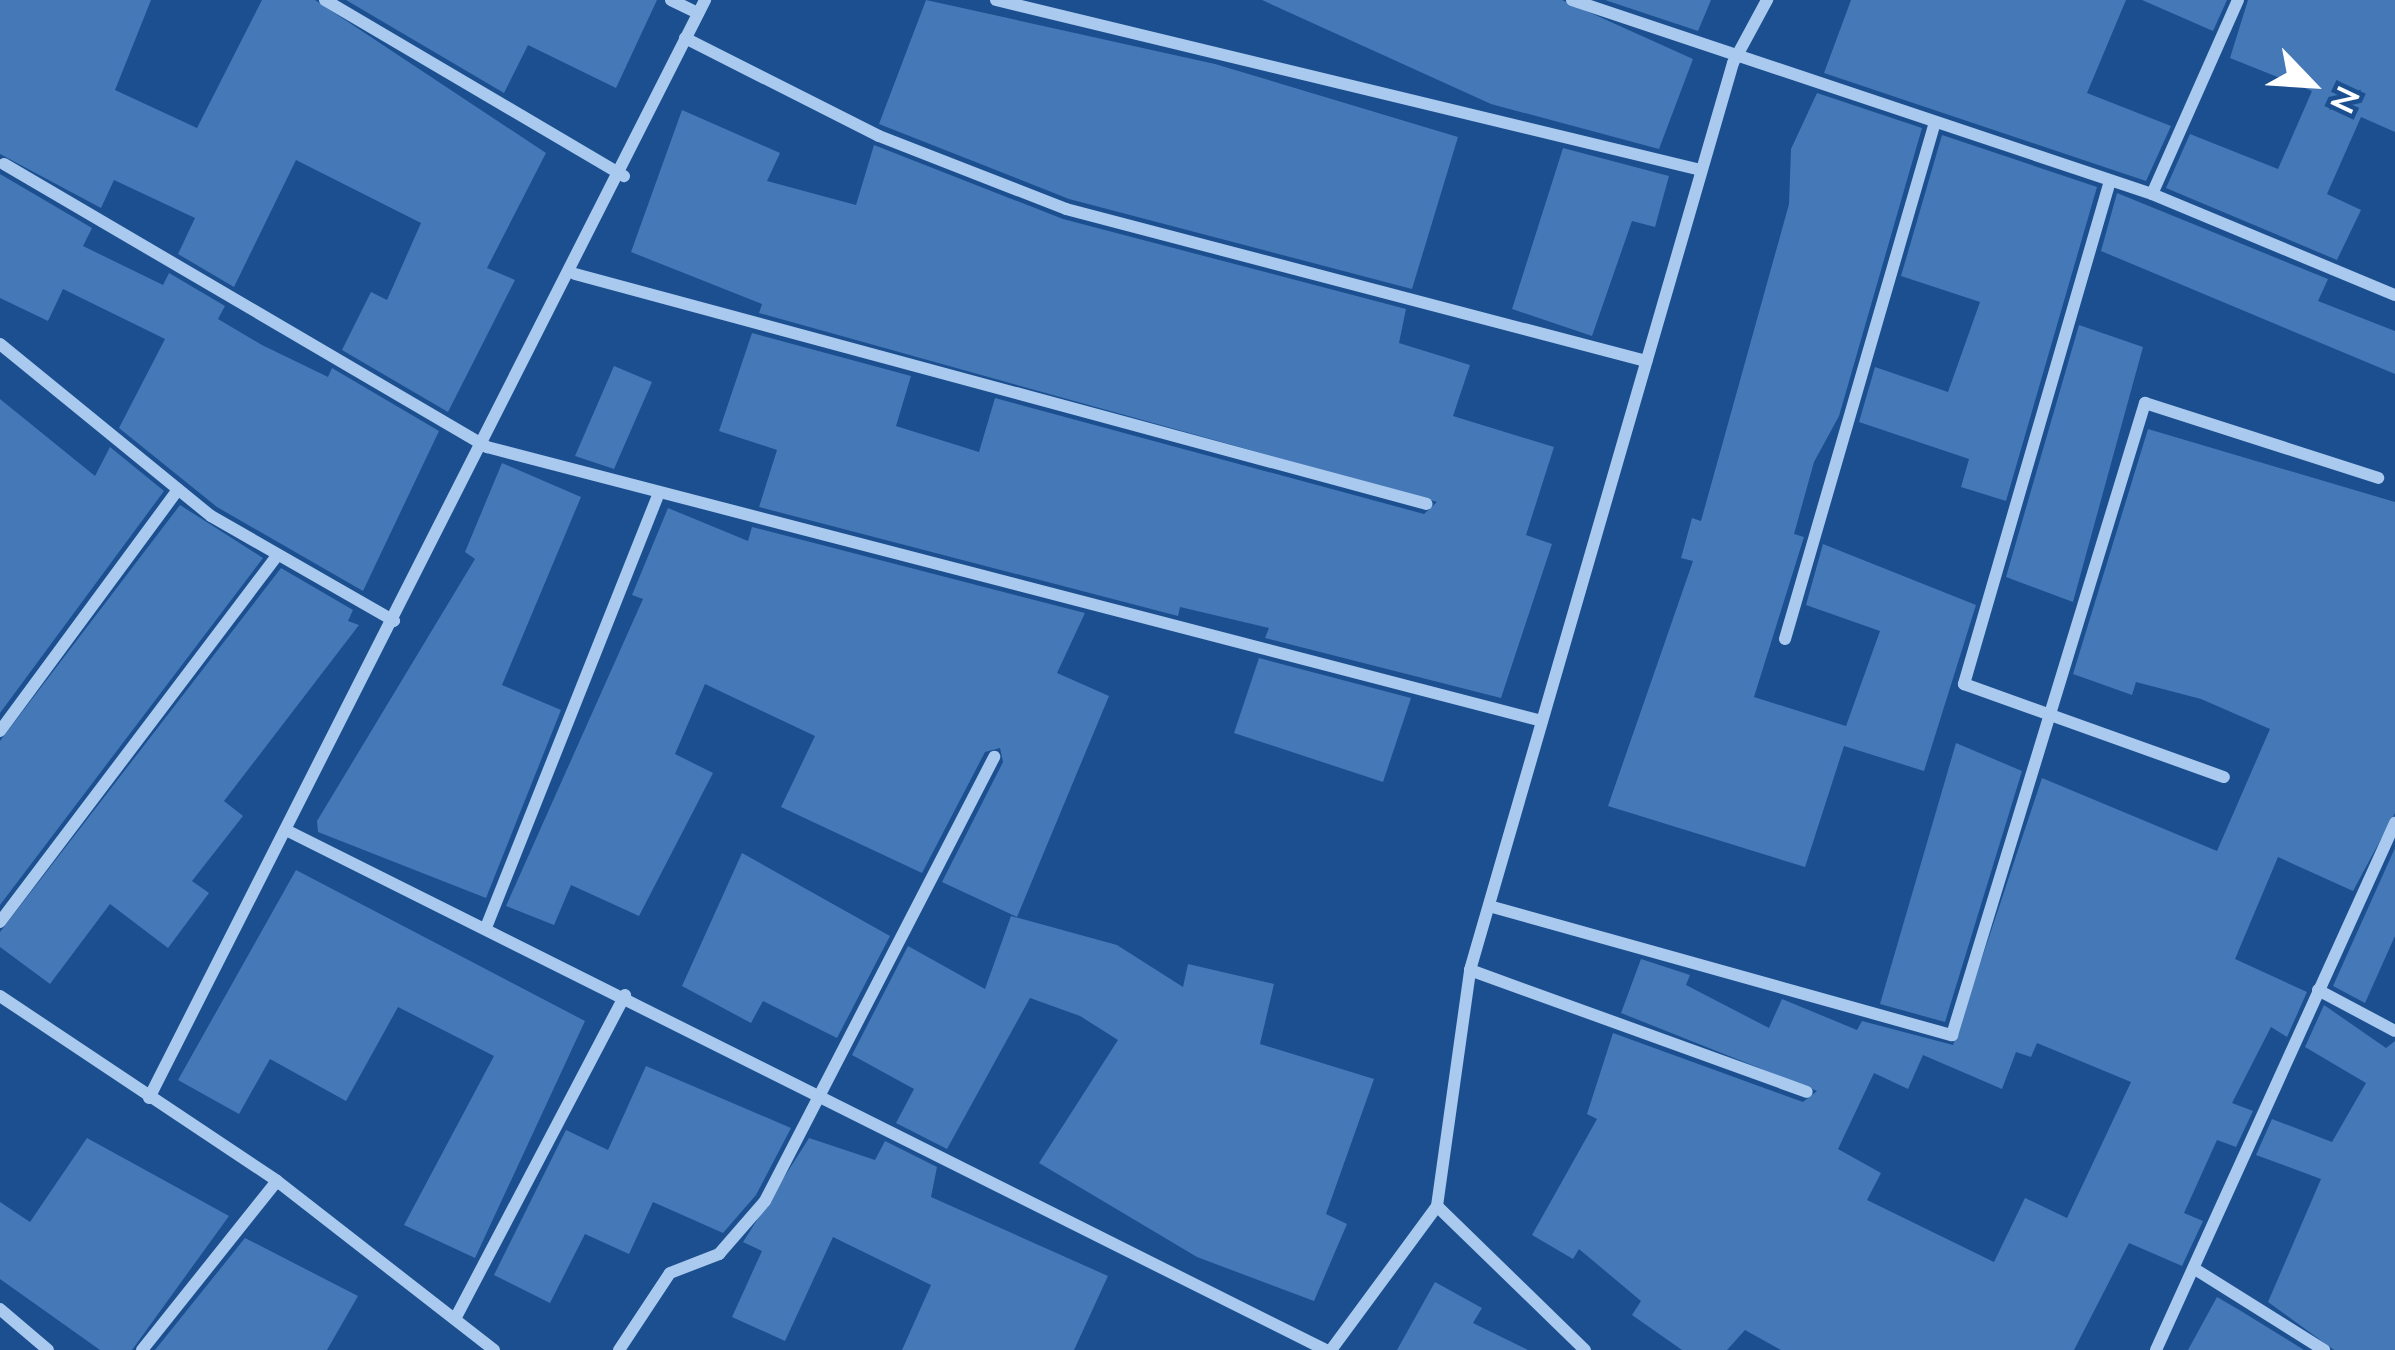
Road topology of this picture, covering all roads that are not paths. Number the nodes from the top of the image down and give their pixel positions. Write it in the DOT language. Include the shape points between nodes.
graph roads {
  1 [pos="325,0"];
  2 [pos="671,0"];
  3 [pos="996,0"];
  4 [pos="1573,0"];
  5 [pos="1767,0"];
  6 [pos="2238,0"];
  7 [pos="702,7"];
  8 [pos="685,38"];
  9 [pos="1736,55"];
  10 [pos="1935,122"];
  11 [pos="4,164"];
  12 [pos="1702,170"];
  13 [pos="624,176"];
  14 [pos="2110,181"];
  15 [pos="2152,194"];
  16 [pos="575,274"];
  17 [pos="2395,295"];
  18 [pos="2,349"];
  19 [pos="1646,362"];
  20 [pos="487,447"];
  21 [pos="2378,478"];
  22 [pos="178,490"];
  23 [pos="657,498"];
  24 [pos="1427,504"];
  25 [pos="278,555"];
  26 [pos="394,621"];
  27 [pos="1786,639"];
  28 [pos="2048,714"];
  29 [pos="1542,721"];
  30 [pos="0,731"];
  31 [pos="994,758"];
  32 [pos="2224,777"];
  33 [pos="2395,823"];
  34 [pos="286,830"];
  35 [pos="1489,906"];
  36 [pos="0,922"];
  37 [pos="488,925"];
  38 [pos="1470,970"];
  39 [pos="2318,990"];
  40 [pos="0,995"];
  41 [pos="625,995"];
  42 [pos="2395,1031"];
  43 [pos="1807,1092"];
  44 [pos="821,1094"];
  45 [pos="149,1098"];
  46 [pos="277,1181"];
  47 [pos="1437,1206"];
  48 [pos="2198,1271"];
  49 [pos="0,1309"];
  50 [pos="454,1319"];
  51 [pos="48,1350"];
  52 [pos="142,1350"];
  53 [pos="494,1350"];
  54 [pos="619,1350"];
  55 [pos="1329,1350"];
  56 [pos="1586,1350"];
  57 [pos="2156,1350"];
  58 [pos="2324,1350"];
  1 -- 13 [label="street"];
  2 -- 7 [label="street"];
  3 -- 12 [label="street"];
  4 -- 9 [label="street"];
  5 -- 9 [label="street"];
  6 -- 15 [label="street"];
  7 -- 8 [label="street"];
  8 -- 13 [label="street"];
  8 -- 19 [label="street" via="879,136 1066,209"];
  9 -- 10 [label="street"];
  9 -- 12 [label="street"];
  10 -- 14 [label="street"];
  10 -- 27 [label="street"];
  11 -- 20 [label="street"];
  12 -- 19 [label="street"];
  13 -- 16 [label="street"];
  14 -- 15 [label="street"];
  14 -- 28 [label="street" via="1964,684"];
  15 -- 17 [label="street"];
  16 -- 20 [label="street"];
  16 -- 24 [label="street"];
  18 -- 22 [label="street"];
  19 -- 29 [label="street"];
  20 -- 23 [label="street"];
  20 -- 26 [label="street"];
  21 -- 28 [label="street" via="2145,403"];
  22 -- 25 [label="street"];
  22 -- 30 [label="street"];
  23 -- 29 [label="street"];
  23 -- 37 [label="street"];
  25 -- 26 [label="street"];
  25 -- 36 [label="street"];
  26 -- 34 [label="street"];
  28 -- 32 [label="street"];
  28 -- 35 [label="street" via="1952,1035"];
  29 -- 35 [label="street"];
  31 -- 44 [label="street"];
  33 -- 39 [label="street"];
  34 -- 37 [label="street"];
  34 -- 45 [label="street"];
  35 -- 38 [label="street"];
  37 -- 41 [label="street"];
  38 -- 43 [label="street"];
  38 -- 47 [label="street"];
  39 -- 42 [label="street"];
  39 -- 48 [label="street"];
  40 -- 45 [label="street"];
  41 -- 44 [label="street"];
  41 -- 50 [label="street"];
  44 -- 54 [label="street" via="746,1229 670,1273"];
  44 -- 55 [label="street"];
  45 -- 46 [label="street"];
  46 -- 50 [label="street"];
  46 -- 52 [label="street"];
  47 -- 55 [label="street"];
  47 -- 56 [label="street"];
  48 -- 57 [label="street"];
  48 -- 58 [label="street"];
  49 -- 51 [label="street"];
  50 -- 53 [label="street"];
}
